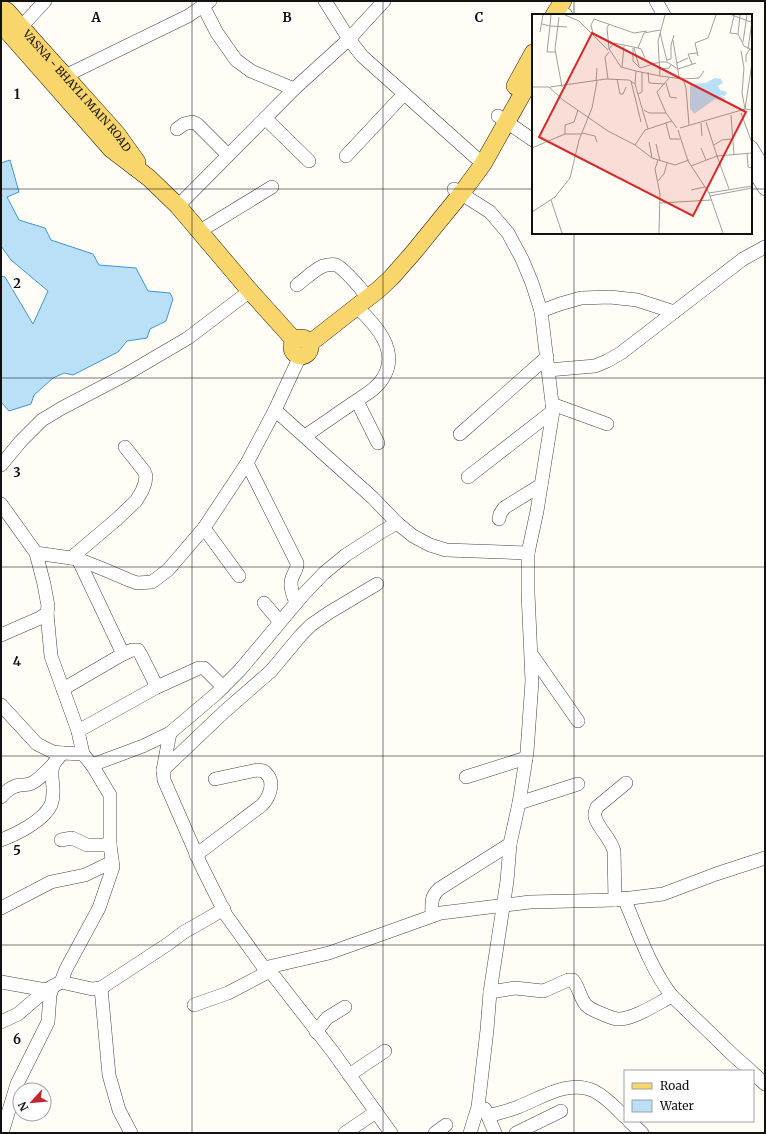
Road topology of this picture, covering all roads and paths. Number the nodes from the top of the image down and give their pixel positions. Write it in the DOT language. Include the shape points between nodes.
graph roads {
  1 [pos="46,1"];
  2 [pos="325,1"];
  3 [pos="384,1"];
  4 [pos="656,1"];
  5 [pos="207,3"];
  6 [pos="1,8"];
  7 [pos="663,14"];
  8 [pos="1,24"];
  9 [pos="21,27"];
  10 [pos="349,39"];
  11 [pos="532,55"];
  12 [pos="65,76"];
  13 [pos="532,76"];
  14 [pos="294,89"];
  15 [pos="404,94"];
  16 [pos="265,118"];
  17 [pos="502,119"];
  18 [pos="177,129"];
  19 [pos="532,139"];
  20 [pos="752,150"];
  21 [pos="228,155"];
  22 [pos="346,156"];
  23 [pos="309,161"];
  24 [pos="480,161"];
  25 [pos="752,169"];
  26 [pos="765,170"];
  27 [pos="149,178"];
  28 [pos="272,187"];
  29 [pos="765,189"];
  30 [pos="458,191"];
  31 [pos="178,206"];
  32 [pos="200,231"];
  33 [pos="765,247"];
  34 [pos="297,284"];
  35 [pos="250,292"];
  36 [pos="362,302"];
  37 [pos="540,312"];
  38 [pos="674,312"];
  39 [pos="301,347"];
  40 [pos="547,363"];
  41 [pos="356,401"];
  42 [pos="552,408"];
  43 [pos="275,410"];
  44 [pos="607,424"];
  45 [pos="460,434"];
  46 [pos="305,436"];
  47 [pos="378,443"];
  48 [pos="124,447"];
  49 [pos="247,463"];
  50 [pos="1,465"];
  51 [pos="468,477"];
  52 [pos="541,485"];
  53 [pos="1,504"];
  54 [pos="498,519"];
  55 [pos="397,523"];
  56 [pos="204,528"];
  57 [pos="36,553"];
  58 [pos="528,553"];
  59 [pos="75,559"];
  60 [pos="240,576"];
  61 [pos="377,584"];
  62 [pos="264,603"];
  63 [pos="296,603"];
  64 [pos="47,613"];
  65 [pos="280,622"];
  66 [pos="3,630"];
  67 [pos="123,654"];
  68 [pos="532,655"];
  69 [pos="157,687"];
  70 [pos="223,687"];
  71 [pos="63,689"];
  72 [pos="1,704"];
  73 [pos="578,722"];
  74 [pos="78,732"];
  75 [pos="170,733"];
  76 [pos="62,753"];
  77 [pos="83,754"];
  78 [pos="526,758"];
  79 [pos="54,764"];
  80 [pos="92,765"];
  81 [pos="163,770"];
  82 [pos="466,777"];
  83 [pos="215,778"];
  84 [pos="626,783"];
  85 [pos="578,784"];
  86 [pos="1,797"];
  87 [pos="519,803"];
  88 [pos="1,840"];
  89 [pos="61,840"];
  90 [pos="510,844"];
  91 [pos="110,845"];
  92 [pos="765,858"];
  93 [pos="199,860"];
  94 [pos="112,862"];
  95 [pos="620,899"];
  96 [pos="503,905"];
  97 [pos="1,908"];
  98 [pos="224,909"];
  99 [pos="432,916"];
  100 [pos="267,969"];
  101 [pos="1,982"];
  102 [pos="56,982"];
  103 [pos="96,988"];
  104 [pos="490,992"];
  105 [pos="672,996"];
  106 [pos="194,1005"];
  107 [pos="345,1007"];
  108 [pos="1,1022"];
  109 [pos="316,1032"];
  110 [pos="385,1051"];
  111 [pos="750,1070"];
  112 [pos="754,1074"];
  113 [pos="350,1075"];
  114 [pos="765,1084"];
  115 [pos="479,1097"];
  116 [pos="561,1111"];
  117 [pos="376,1112"];
  118 [pos="488,1116"];
  119 [pos="624,1116"];
  120 [pos="630,1122"];
  121 [pos="446,1125"];
  122 [pos="2,1129"];
  123 [pos="131,1133"];
  124 [pos="345,1133"];
  125 [pos="391,1133"];
  126 [pos="435,1133"];
  127 [pos="470,1133"];
  128 [pos="496,1133"];
  129 [pos="516,1133"];
  130 [pos="642,1133"];
  1 -- 9 [label="street"];
  2 -- 10 [label="street"];
  3 -- 10 [label="street"];
  4 -- 7 [label="street"];
  5 -- 12 [label="street" via="175,23"];
  5 -- 14 [label="street" via="217,33 236,60 251,71"];
  6 -- 9 [label="main road, VASNA - BHAYLI MAIN ROAD"];
  8 -- 27 [label="main road, VASNA - BHAYLI MAIN ROAD" via="112,148"];
  9 -- 12 [label="main road, VASNA - BHAYLI MAIN ROAD"];
  10 -- 14 [label="street"];
  10 -- 15 [label="street" via="362,56"];
  11 -- 17 [label="main road"];
  12 -- 27 [label="main road, VASNA - BHAYLI MAIN ROAD" via="117,134"];
  13 -- 17 [label="main road"];
  14 -- 16 [label="street"];
  15 -- 22 [label="street"];
  15 -- 24 [label="street"];
  16 -- 21 [label="street"];
  16 -- 23 [label="street"];
  17 -- 19 [label="street"];
  17 -- 24 [label="main road"];
  18 -- 21 [label="street" via="192,122 197,124"];
  20 -- 26 [label="street"];
  21 -- 31 [label="street"];
  24 -- 30 [label="main road"];
  25 -- 29 [label="street"];
  27 -- 31 [label="main road, VASNA - BHAYLI MAIN ROAD"];
  28 -- 32 [label="street"];
  30 -- 36 [label="main road" via="391,278"];
  30 -- 37 [label="street" via="490,212 508,234 532,283"];
  31 -- 32 [label="main road, VASNA - BHAYLI MAIN ROAD"];
  32 -- 35 [label="main road, VASNA - BHAYLI MAIN ROAD"];
  33 -- 38 [label="street" via="742,258"];
  34 -- 36 [label="street" via="323,266 331,264 338,266 350,277"];
  35 -- 39 [label="main road, VASNA - BHAYLI MAIN ROAD"];
  35 -- 50 [label="street" via="188,338 42,420"];
  36 -- 39 [label="main road"];
  36 -- 41 [label="street" via="369,318 381,334 388,351 389,366 383,378"];
  37 -- 38 [label="street" via="581,298 610,297 637,300"];
  37 -- 40 [label="street"];
  38 -- 40 [label="street" via="621,353 595,366"];
  39 -- 43 [label="street"];
  40 -- 42 [label="street"];
  40 -- 45 [label="street"];
  41 -- 46 [label="street"];
  41 -- 47 [label="street"];
  42 -- 44 [label="street"];
  42 -- 51 [label="street"];
  42 -- 52 [label="street"];
  43 -- 46 [label="street"];
  43 -- 49 [label="street"];
  46 -- 55 [label="street"];
  48 -- 59 [label="street" via="144,471 146,476 142,491 136,502"];
  49 -- 56 [label="street"];
  49 -- 63 [label="street" via="298,562 291,584"];
  52 -- 54 [label="street" via="504,508"];
  52 -- 58 [label="street"];
  53 -- 57 [label="street"];
  55 -- 58 [label="street" via="412,536 446,550"];
  55 -- 63 [label="street" via="346,555 324,573"];
  56 -- 59 [label="street" via="168,570 152,582 137,583"];
  56 -- 60 [label="street"];
  57 -- 59 [label="street"];
  57 -- 64 [label="street" via="44,584"];
  58 -- 68 [label="street"];
  59 -- 67 [label="street"];
  61 -- 81 [label="street" via="311,626 271,671"];
  62 -- 65 [label="street"];
  63 -- 65 [label="street"];
  64 -- 66 [label="street" via="40,618"];
  64 -- 71 [label="street" via="51,656"];
  65 -- 70 [label="street"];
  67 -- 69 [label="street" via="138,650"];
  67 -- 71 [label="street"];
  68 -- 73 [label="street"];
  68 -- 78 [label="street"];
  69 -- 70 [label="street" via="204,668"];
  69 -- 74 [label="street"];
  70 -- 75 [label="street"];
  71 -- 74 [label="street"];
  72 -- 76 [label="street" via="37,744 53,752"];
  74 -- 77 [label="street"];
  75 -- 80 [label="street"];
  75 -- 81 [label="street"];
  76 -- 77 [label="street"];
  76 -- 79 [label="street"];
  77 -- 80 [label="street"];
  78 -- 82 [label="street"];
  78 -- 87 [label="street"];
  79 -- 86 [label="street" via="33,783 12,787"];
  79 -- 88 [label="street" via="53,792 48,810 29,826"];
  80 -- 91 [label="street" via="110,795"];
  81 -- 93 [label="street" via="164,780"];
  83 -- 93 [label="street" via="264,771 270,779 270,791 268,799 262,805"];
  84 -- 95 [label="street" via="595,812 598,823 612,845"];
  85 -- 87 [label="street"];
  87 -- 90 [label="street"];
  89 -- 91 [label="street" via="72,838 87,845"];
  90 -- 96 [label="street"];
  90 -- 99 [label="street" via="439,889 432,900"];
  91 -- 94 [label="street"];
  92 -- 95 [label="street" via="663,894"];
  93 -- 98 [label="street"];
  94 -- 97 [label="street" via="85,875 51,882"];
  94 -- 102 [label="street" via="99,908"];
  95 -- 96 [label="street"];
  95 -- 105 [label="street" via="662,982"];
  96 -- 99 [label="street"];
  96 -- 104 [label="street"];
  98 -- 100 [label="street"];
  98 -- 103 [label="street"];
  99 -- 100 [label="street" via="328,953"];
  100 -- 106 [label="street" via="228,993"];
  100 -- 109 [label="street"];
  101 -- 102 [label="street"];
  102 -- 103 [label="street"];
  102 -- 108 [label="street" via="18,1014"];
  102 -- 122 [label="street" via="50,995 48,1022 17,1084"];
  103 -- 123 [label="street" via="109,1075 119,1110"];
  104 -- 105 [label="street" via="516,988 543,991 573,980 583,1001 590,1008 616,1019 636,1014"];
  104 -- 115 [label="street"];
  105 -- 111 [label="street"];
  107 -- 109 [label="street" via="327,1018"];
  109 -- 113 [label="street"];
  110 -- 113 [label="street"];
  112 -- 114 [label="street"];
  113 -- 117 [label="street"];
  115 -- 118 [label="street"];
  115 -- 127 [label="street"];
  116 -- 129 [label="street"];
  117 -- 124 [label="street"];
  117 -- 125 [label="street"];
  118 -- 119 [label="street" via="552,1093 584,1088 594,1091"];
  118 -- 128 [label="street"];
  120 -- 130 [label="street"];
  121 -- 126 [label="street"];
}
